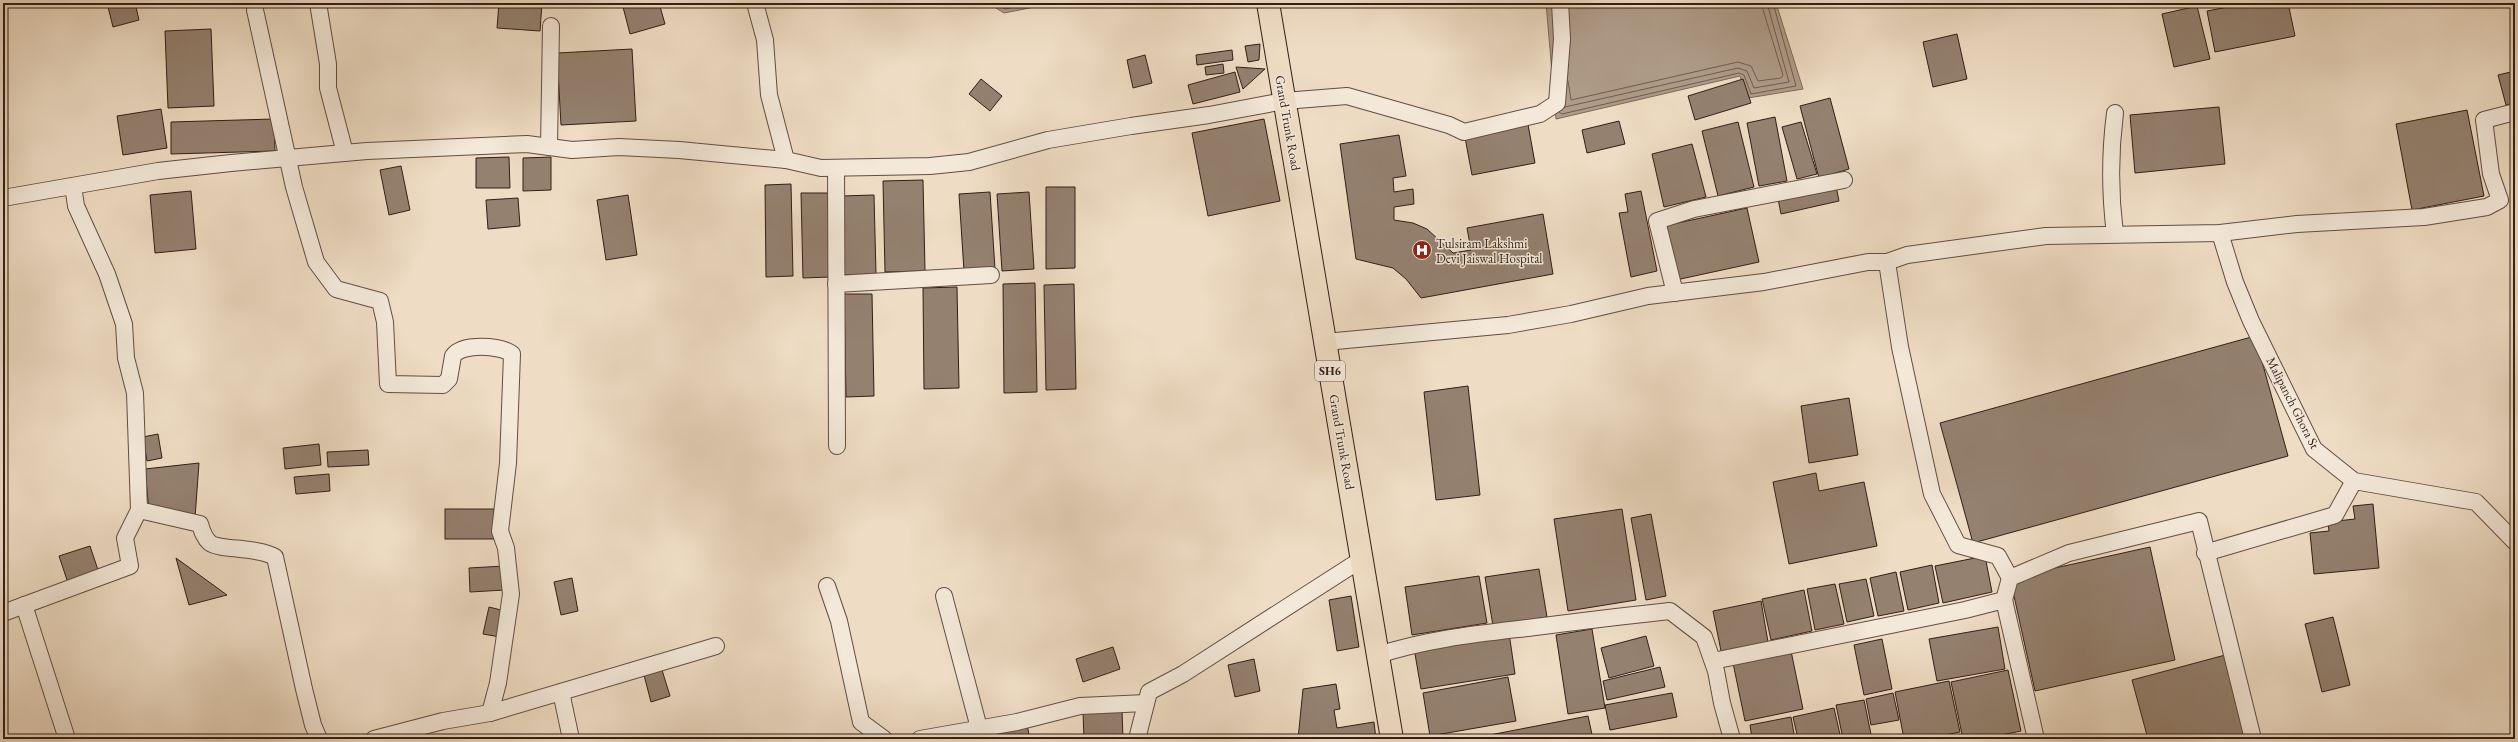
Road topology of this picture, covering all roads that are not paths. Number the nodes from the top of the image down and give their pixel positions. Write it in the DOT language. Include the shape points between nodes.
graph roads {
  1 [pos="318,3"];
  2 [pos="755,3"];
  3 [pos="1268,3"];
  4 [pos="1560,3"];
  5 [pos="255,10"];
  6 [pos="551,26"];
  7 [pos="1284,101"];
  8 [pos="2515,112"];
  9 [pos="2115,113"];
  10 [pos="549,147"];
  11 [pos="345,153"];
  12 [pos="288,158"];
  13 [pos="786,160"];
  14 [pos="836,168"];
  15 [pos="1844,180"];
  16 [pos="73,186"];
  17 [pos="3,198"];
  18 [pos="2220,233"];
  19 [pos="2115,234"];
  20 [pos="1887,262"];
  21 [pos="991,275"];
  22 [pos="836,284"];
  23 [pos="1675,293"];
  24 [pos="1325,342"];
  25 [pos="837,446"];
  26 [pos="2354,481"];
  27 [pos="140,510"];
  28 [pos="2513,536"];
  29 [pos="2205,553"];
  30 [pos="1362,559"];
  31 [pos="2010,578"];
  32 [pos="827,586"];
  33 [pos="944,596"];
  34 [pos="2004,600"];
  35 [pos="24,605"];
  36 [pos="3,613"];
  37 [pos="716,646"];
  38 [pos="1378,655"];
  39 [pos="1713,661"];
  40 [pos="561,692"];
  41 [pos="1146,703"];
  42 [pos="490,713"];
  43 [pos="979,728"];
  44 [pos="67,739"];
  45 [pos="319,739"];
  46 [pos="374,739"];
  47 [pos="571,739"];
  48 [pos="884,739"];
  49 [pos="920,739"];
  50 [pos="1137,739"];
  51 [pos="1392,739"];
  52 [pos="1732,739"];
  53 [pos="2036,739"];
  54 [pos="2253,739"];
  1 -- 11 [label="street" via="328,64 328,88"];
  2 -- 13 [label="street" via="765,40 769,95"];
  3 -- 7 [label="main road, Grand Trunk Road / SH6"];
  4 -- 7 [label="street" via="1562,39 1556,103 1540,114 1464,132 1347,96"];
  5 -- 12 [label="street"];
  6 -- 10 [label="street"];
  7 -- 14 [label="street" via="1048,140 968,162 930,166"];
  7 -- 24 [label="main road, Grand Trunk Road / SH6"];
  8 -- 18 [label="street" via="2484,120 2492,174 2500,200 2487,207 2424,217 2377,218"];
  9 -- 19 [label="street" via="2112,143 2112,212"];
  10 -- 11 [label="street" via="527,144"];
  10 -- 13 [label="street" via="572,150 619,147 679,150"];
  11 -- 12 [label="street"];
  12 -- 16 [label="street" via="158,171"];
  12 -- 42 [label="street" via="316,262 336,289 380,301 385,322 388,384 444,385 449,379 453,356 460,350 496,347 512,354 508,463 500,532 506,548 511,594 498,683"];
  13 -- 14 [label="street" via="821,168"];
  14 -- 22 [label="street"];
  15 -- 23 [label="street" via="1694,209 1657,221"];
  16 -- 17 [label="street"];
  16 -- 27 [label="street" via="76,206 107,274 124,324 126,358 135,393"];
  18 -- 19 [label="street"];
  18 -- 26 [label="street, Malipanch Ghora St" via="2235,282 2251,321 2314,449"];
  19 -- 20 [label="street" via="2046,236 1907,255"];
  20 -- 23 [label="street" via="1868,262 1764,282"];
  20 -- 31 [label="street" via="1900,347 1932,494 1958,545 1998,556"];
  21 -- 22 [label="street"];
  22 -- 25 [label="street"];
  23 -- 24 [label="street" via="1648,296 1571,314 1508,325"];
  24 -- 30 [label="main road, Grand Trunk Road / SH6"];
  26 -- 28 [label="street, Malipanch Ghora St" via="2476,502"];
  26 -- 29 [label="street" via="2335,514"];
  27 -- 35 [label="street" via="125,538 130,566 60,594"];
  27 -- 45 [label="street" via="200,524 204,536 212,544 266,552 275,557 304,689"];
  29 -- 31 [label="street" via="2199,521 2069,553"];
  29 -- 54 [label="street" via="2228,633"];
  30 -- 38 [label="main road, Grand Trunk Road / SH6"];
  30 -- 41 [label="street" via="1189,670 1149,692"];
  31 -- 34 [label="street"];
  32 -- 48 [label="street" via="839,621 861,722"];
  33 -- 43 [label="street"];
  34 -- 39 [label="street"];
  34 -- 53 [label="street"];
  35 -- 36 [label="street"];
  35 -- 44 [label="street"];
  37 -- 40 [label="street"];
  38 -- 39 [label="street" via="1413,644 1450,637 1607,617 1670,612 1704,637"];
  38 -- 51 [label="main road, Grand Trunk Road / SH6"];
  39 -- 52 [label="street"];
  40 -- 42 [label="street"];
  40 -- 47 [label="street"];
  41 -- 43 [label="street" via="1080,706 1017,722"];
  41 -- 50 [label="street"];
  42 -- 46 [label="street" via="443,721"];
  43 -- 49 [label="street"];
}
